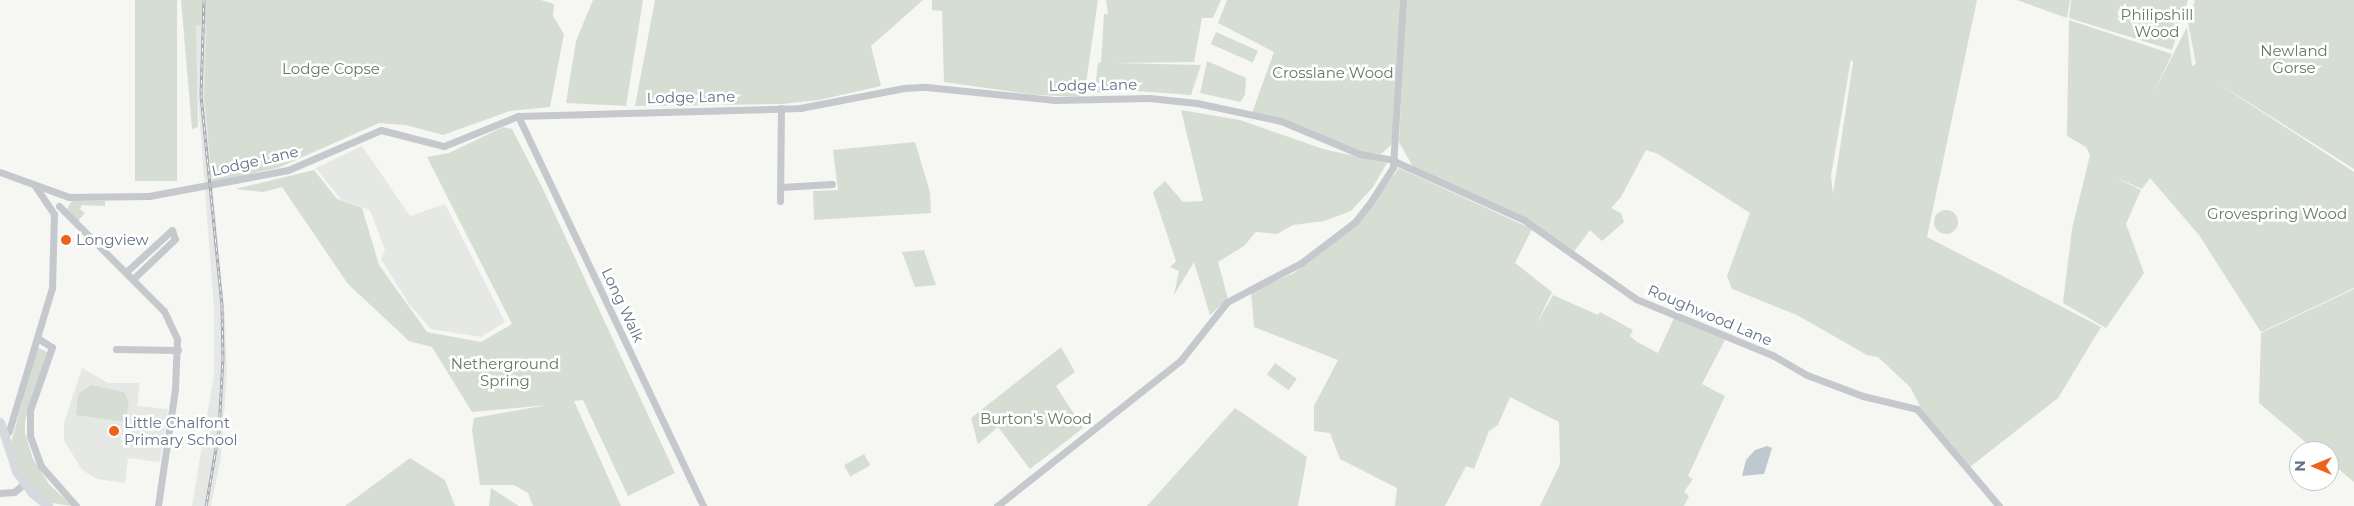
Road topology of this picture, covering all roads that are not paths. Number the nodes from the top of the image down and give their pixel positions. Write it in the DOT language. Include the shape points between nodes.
graph roads {
  1 [pos="1403,0"];
  2 [pos="781,108"];
  3 [pos="518,116"];
  4 [pos="1394,160"];
  5 [pos="0,172"];
  6 [pos="31,183"];
  7 [pos="832,184"];
  8 [pos="781,187"];
  9 [pos="69,198"];
  10 [pos="780,201"];
  11 [pos="59,206"];
  12 [pos="54,214"];
  13 [pos="162,236"];
  14 [pos="169,244"];
  15 [pos="126,272"];
  16 [pos="133,279"];
  17 [pos="39,339"];
  18 [pos="116,349"];
  19 [pos="178,350"];
  20 [pos="0,422"];
  21 [pos="4,436"];
  22 [pos="24,484"];
  23 [pos="0,493"];
  24 [pos="48,506"];
  25 [pos="76,506"];
  26 [pos="158,506"];
  27 [pos="703,506"];
  28 [pos="997,506"];
  29 [pos="1999,506"];
  1 -- 4 [label="street"];
  2 -- 3 [label="street, Lodge Lane"];
  2 -- 4 [label="street, Lodge Lane" via="819,106 904,88 948,87 1056,100 1149,98 1281,121 1360,154"];
  2 -- 8 [label="street"];
  3 -- 9 [label="street, Lodge Lane" via="444,146 381,130 307,164 253,178 149,196"];
  3 -- 27 [label="street, Long Walk"];
  4 -- 28 [label="street" via="1388,175 1355,222 1302,263 1227,302 1181,360"];
  4 -- 29 [label="street, Roughwood Lane" via="1524,220 1636,299 1863,396 1917,409"];
  5 -- 6 [label="street, Lodge Lane"];
  6 -- 9 [label="street, Lodge Lane"];
  6 -- 12 [label="street"];
  7 -- 8 [label="street"];
  8 -- 10 [label="street"];
  9 -- 11 [label="street"];
  11 -- 12 [label="street"];
  11 -- 15 [label="street"];
  12 -- 17 [label="street" via="52,288"];
  13 -- 14 [label="street"];
  13 -- 14 [label="street" via="172,230 175,239"];
  13 -- 15 [label="street"];
  14 -- 16 [label="street"];
  15 -- 16 [label="street"];
  16 -- 19 [label="street" via="172,324"];
  17 -- 21 [label="street"];
  17 -- 25 [label="street" via="52,347 30,410 30,436 41,466"];
  18 -- 19 [label="street"];
  19 -- 26 [label="street"];
  20 -- 21 [label="main road"];
  21 -- 22 [label="main road"];
  22 -- 23 [label="street" via="14,492"];
  22 -- 24 [label="main road"];
}
